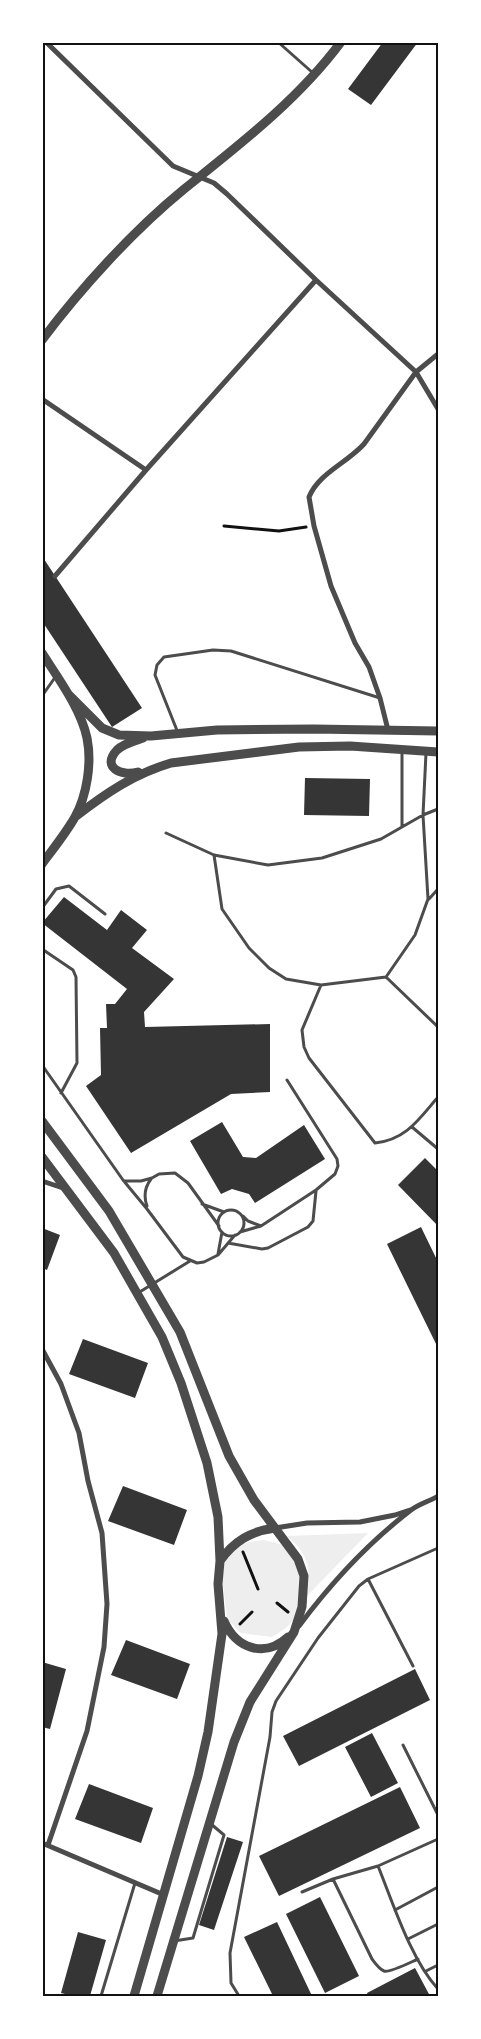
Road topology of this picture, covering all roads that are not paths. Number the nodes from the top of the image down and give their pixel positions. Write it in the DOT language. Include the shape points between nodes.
graph roads {
  1 [pos="46,42"];
  2 [pos="278,42"];
  3 [pos="341,42"];
  4 [pos="314,74"];
  5 [pos="200,178"];
  6 [pos="316,280"];
  7 [pos="42,340"];
  8 [pos="438,354"];
  9 [pos="416,372"];
  10 [pos="42,399"];
  11 [pos="438,410"];
  12 [pos="146,470"];
  13 [pos="55,576"];
  14 [pos="42,653"];
  15 [pos="56,676"];
  16 [pos="42,696"];
  17 [pos="69,696"];
  18 [pos="380,698"];
  19 [pos="388,730"];
  20 [pos="438,731"];
  21 [pos="178,733"];
  22 [pos="152,736"];
  23 [pos="402,749"];
  24 [pos="426,750"];
  25 [pos="438,752"];
  26 [pos="152,769"];
  27 [pos="438,809"];
  28 [pos="423,816"];
  29 [pos="75,817"];
  30 [pos="402,827"];
  31 [pos="166,833"];
  32 [pos="214,855"];
  33 [pos="42,864"];
  34 [pos="438,888"];
  35 [pos="428,900"];
  36 [pos="42,908"];
  37 [pos="105,914"];
  38 [pos="42,949"];
  39 [pos="386,977"];
  40 [pos="321,985"];
  41 [pos="438,1027"];
  42 [pos="42,1065"];
  43 [pos="287,1080"];
  44 [pos="61,1093"];
  45 [pos="438,1097"];
  46 [pos="42,1121"];
  47 [pos="412,1127"];
  48 [pos="438,1149"];
  49 [pos="42,1157"];
  50 [pos="152,1178"];
  51 [pos="123,1180"];
  52 [pos="42,1181"];
  53 [pos="66,1189"];
  54 [pos="316,1190"];
  55 [pos="201,1204"];
  56 [pos="147,1209"];
  57 [pos="224,1212"];
  58 [pos="242,1216"];
  59 [pos="219,1226"];
  60 [pos="261,1226"];
  61 [pos="222,1232"];
  62 [pos="240,1232"];
  63 [pos="235,1235"];
  64 [pos="228,1243"];
  65 [pos="218,1255"];
  66 [pos="190,1261"];
  67 [pos="153,1285"];
  68 [pos="137,1294"];
  69 [pos="42,1349"];
  70 [pos="438,1496"];
  71 [pos="412,1509"];
  72 [pos="275,1528"];
  73 [pos="438,1548"];
  74 [pos="220,1561"];
  75 [pos="368,1579"];
  76 [pos="222,1615"];
  77 [pos="294,1632"];
  78 [pos="413,1666"];
  79 [pos="403,1746"];
  80 [pos="438,1815"];
  81 [pos="209,1823"];
  82 [pos="438,1839"];
  83 [pos="45,1844"];
  84 [pos="378,1866"];
  85 [pos="333,1879"];
  86 [pos="135,1882"];
  87 [pos="438,1886"];
  88 [pos="302,1892"];
  89 [pos="164,1895"];
  90 [pos="395,1910"];
  91 [pos="438,1924"];
  92 [pos="408,1939"];
  93 [pos="174,1941"];
  94 [pos="418,1959"];
  95 [pos="438,1965"];
  96 [pos="426,1972"];
  97 [pos="438,1989"];
  98 [pos="158,1994"];
  99 [pos="101,1996"];
  100 [pos="134,1996"];
  101 [pos="239,1996"];
  1 -- 5 [label="street" via="173,166"];
  2 -- 4 [label="lane"];
  3 -- 4 [label="street"];
  4 -- 5 [label="street"];
  5 -- 6 [label="street" via="214,183 227,194"];
  5 -- 7 [label="street" via="158,212 96,276"];
  6 -- 9 [label="street"];
  6 -- 12 [label="street"];
  8 -- 9 [label="street"];
  9 -- 11 [label="street"];
  9 -- 18 [label="street" via="364,444 318,482 309,497 331,586"];
  10 -- 12 [label="street"];
  12 -- 13 [label="street"];
  14 -- 15 [label="street"];
  15 -- 16 [label="lane"];
  15 -- 17 [label="street"];
  17 -- 22 [label="street" via="102,728 118,736"];
  17 -- 29 [label="street" via="87,738 85,791"];
  18 -- 19 [label="street"];
  18 -- 21 [label="lane" via="232,652 213,650 164,658 157,665 155,675"];
  19 -- 20 [label="street"];
  19 -- 21 [label="street"];
  21 -- 22 [label="street"];
  22 -- 26 [label="street" via="124,745 112,760 117,772 125,774"];
  23 -- 24 [label="street"];
  23 -- 26 [label="street" via="299,747 171,763"];
  23 -- 30 [label="lane"];
  24 -- 25 [label="street"];
  24 -- 28 [label="lane"];
  26 -- 29 [label="street" via="111,790"];
  27 -- 28 [label="lane"];
  28 -- 30 [label="lane"];
  28 -- 35 [label="lane"];
  29 -- 33 [label="street"];
  30 -- 32 [label="lane" via="381,839 322,858 268,865"];
  31 -- 32 [label="lane"];
  32 -- 40 [label="lane" via="222,909 249,948 286,979"];
  34 -- 35 [label="lane"];
  35 -- 39 [label="lane" via="415,935"];
  36 -- 37 [label="lane" via="56,889 69,886"];
  38 -- 44 [label="lane" via="73,970 76,977 77,1063"];
  39 -- 40 [label="lane"];
  39 -- 41 [label="lane"];
  40 -- 47 [label="lane" via="302,1030 309,1058 375,1142 395,1139"];
  42 -- 44 [label="lane"];
  43 -- 54 [label="lane" via="337,1159 335,1174"];
  44 -- 51 [label="lane"];
  45 -- 47 [label="lane"];
  46 -- 67 [label="street" via="109,1210"];
  47 -- 48 [label="lane"];
  49 -- 53 [label="street"];
  50 -- 51 [label="lane" via="135,1182"];
  50 -- 55 [label="lane" via="175,1173 188,1183"];
  50 -- 56 [label="lane" via="145,1192"];
  51 -- 56 [label="lane"];
  52 -- 53 [label="street"];
  53 -- 68 [label="street" via="114,1253"];
  54 -- 60 [label="lane"];
  54 -- 64 [label="lane" via="313,1221 308,1227 268,1248"];
  55 -- 57 [label="lane"];
  55 -- 59 [label="lane"];
  56 -- 66 [label="lane" via="183,1257"];
  57 -- 58 [label="lane" via="236,1210"];
  57 -- 59 [label="lane" via="219,1218"];
  58 -- 60 [label="lane" via="248,1222"];
  58 -- 62 [label="lane" via="244,1227"];
  59 -- 61 [label="lane"];
  60 -- 62 [label="lane"];
  61 -- 63 [label="lane"];
  61 -- 65 [label="lane"];
  62 -- 63 [label="lane"];
  63 -- 64 [label="lane"];
  64 -- 65 [label="lane"];
  65 -- 66 [label="lane" via="204,1262"];
  66 -- 67 [label="lane"];
  67 -- 68 [label="lane"];
  67 -- 72 [label="street" via="180,1332 229,1456 254,1500"];
  68 -- 74 [label="street" via="162,1337 208,1463 218,1517"];
  69 -- 83 [label="street" via="61,1384 79,1433 102,1533 107,1604 104,1647 87,1730"];
  70 -- 71 [label="street"];
  71 -- 72 [label="street" via="360,1522 307,1523"];
  71 -- 77 [label="street" via="340,1575"];
  72 -- 74 [label="street" via="239,1540"];
  72 -- 77 [label="street" via="298,1559 304,1576 302,1607"];
  73 -- 75 [label="lane"];
  74 -- 76 [label="street" via="218,1584"];
  75 -- 78 [label="lane"];
  75 -- 101 [label="lane" via="318,1638 272,1712 230,1953 231,1982"];
  76 -- 77 [label="street" via="230,1633 242,1644 256,1649 273,1647"];
  76 -- 89 [label="street" via="208,1732"];
  77 -- 81 [label="street" via="250,1702"];
  79 -- 80 [label="lane"];
  81 -- 93 [label="street"];
  81 -- 93 [label="lane" via="224,1835 193,1938"];
  82 -- 84 [label="lane"];
  83 -- 86 [label="street"];
  84 -- 85 [label="lane"];
  84 -- 90 [label="lane"];
  85 -- 88 [label="lane"];
  85 -- 94 [label="lane" via="378,1967 390,1970"];
  86 -- 89 [label="street"];
  86 -- 99 [label="lane"];
  87 -- 90 [label="lane"];
  89 -- 100 [label="street"];
  90 -- 92 [label="lane"];
  91 -- 92 [label="lane"];
  92 -- 94 [label="lane"];
  93 -- 98 [label="street"];
  94 -- 96 [label="lane"];
  95 -- 96 [label="lane"];
  96 -- 97 [label="lane"];
}
